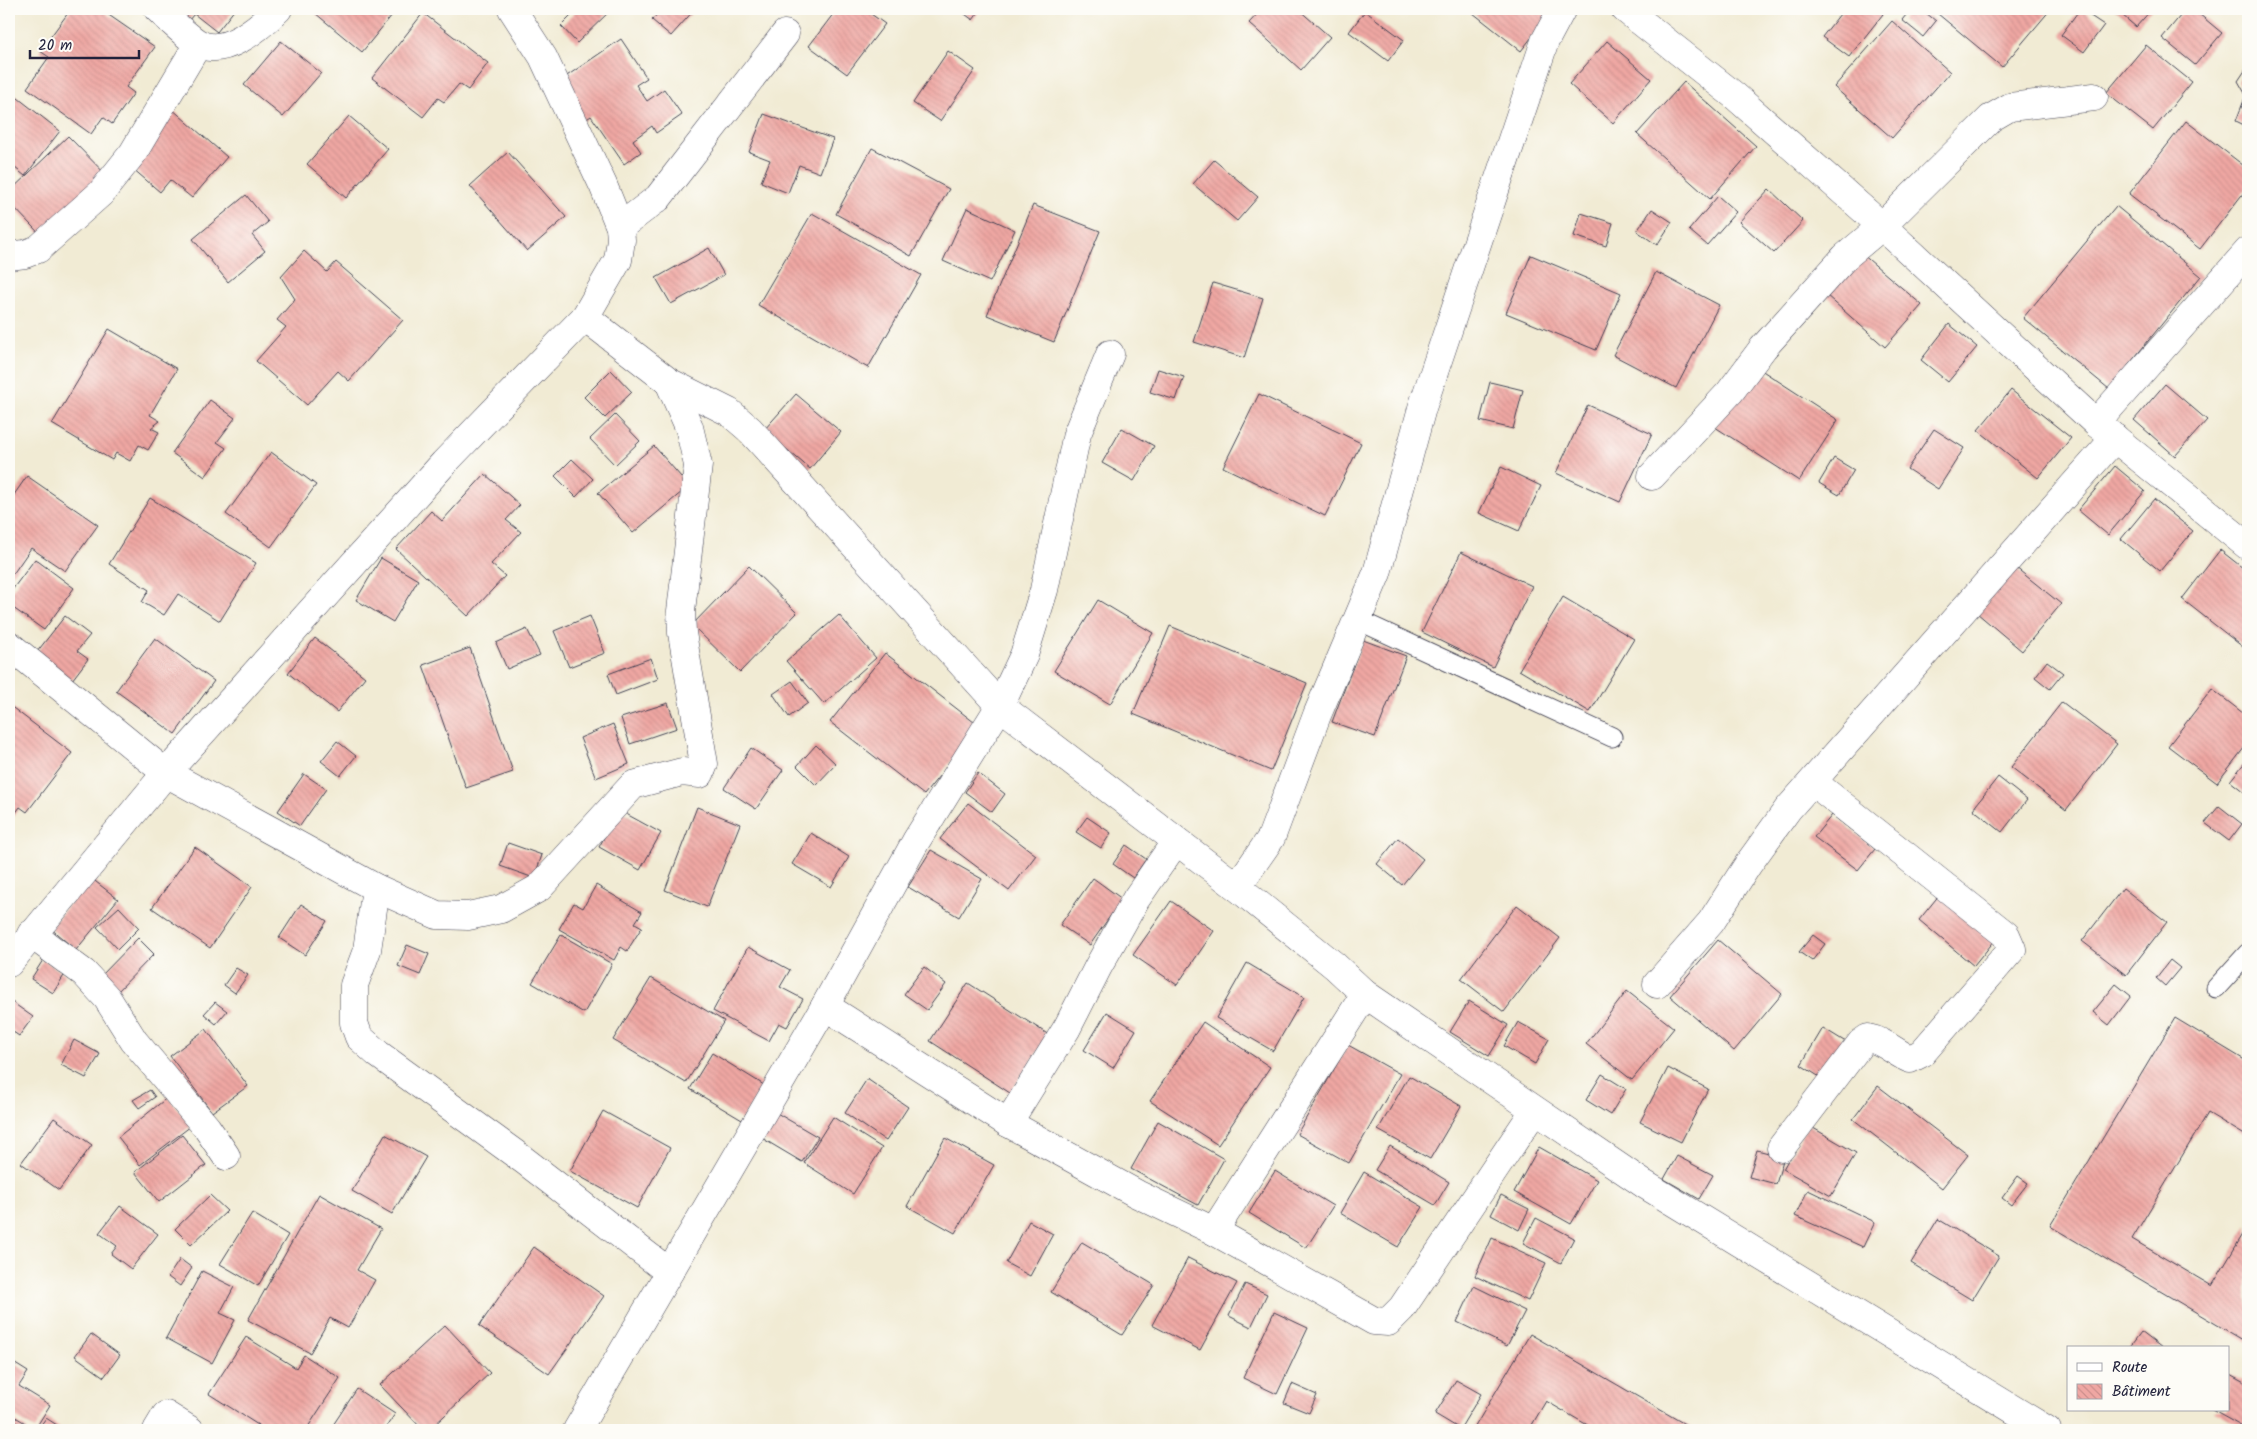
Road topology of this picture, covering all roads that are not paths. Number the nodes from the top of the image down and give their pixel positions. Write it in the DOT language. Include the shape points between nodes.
graph roads {
  1 [pos="158,9"];
  2 [pos="278,9"];
  3 [pos="512,9"];
  4 [pos="1562,9"];
  5 [pos="1625,9"];
  6 [pos="785,34"];
  7 [pos="198,44"];
  8 [pos="2094,97"];
  9 [pos="1882,226"];
  10 [pos="620,227"];
  11 [pos="2248,251"];
  12 [pos="9,256"];
  13 [pos="586,317"];
  14 [pos="1110,354"];
  15 [pos="669,382"];
  16 [pos="2106,430"];
  17 [pos="1652,476"];
  18 [pos="2248,546"];
  19 [pos="1358,620"];
  20 [pos="9,645"];
  21 [pos="1000,706"];
  22 [pos="1612,737"];
  23 [pos="166,773"];
  24 [pos="1813,782"];
  25 [pos="1176,841"];
  26 [pos="1237,887"];
  27 [pos="376,888"];
  28 [pos="31,934"];
  29 [pos="2248,953"];
  30 [pos="9,964"];
  31 [pos="1657,984"];
  32 [pos="2216,988"];
  33 [pos="1365,994"];
  34 [pos="825,1006"];
  35 [pos="1534,1111"];
  36 [pos="1008,1123"];
  37 [pos="1781,1148"];
  38 [pos="226,1156"];
  39 [pos="1214,1232"];
  40 [pos="668,1272"];
  41 [pos="157,1430"];
  42 [pos="190,1430"];
  43 [pos="577,1430"];
  44 [pos="2047,1430"];
  1 -- 7 [label="street"];
  2 -- 7 [label="street" via="261,26 235,42 216,46"];
  3 -- 10 [label="street" via="542,57"];
  4 -- 19 [label="street" via="1545,41 1422,408 1378,573"];
  5 -- 9 [label="street" via="1734,96"];
  6 -- 10 [label="street" via="658,198"];
  7 -- 12 [label="street" via="132,154 101,192 38,249"];
  8 -- 9 [label="street" via="2010,107 1991,118"];
  9 -- 16 [label="street"];
  9 -- 17 [label="street" via="1845,257 1763,348 1730,392"];
  10 -- 13 [label="street" via="618,260"];
  11 -- 16 [label="street"];
  13 -- 15 [label="street"];
  13 -- 23 [label="street" via="444,463"];
  14 -- 21 [label="street" via="1078,434 1044,590 1024,655"];
  15 -- 21 [label="street" via="730,412 750,430"];
  15 -- 27 [label="street" via="689,427 698,465 681,611 704,764 700,774 682,772 634,785 538,888 501,909 468,916 438,914"];
  16 -- 18 [label="street"];
  16 -- 24 [label="street"];
  19 -- 22 [label="lane"];
  19 -- 26 [label="street" via="1317,715 1271,838"];
  20 -- 23 [label="street"];
  21 -- 25 [label="street"];
  21 -- 34 [label="street" via="916,841"];
  23 -- 27 [label="street"];
  23 -- 28 [label="street"];
  24 -- 31 [label="street" via="1788,809 1711,922"];
  24 -- 37 [label="street" via="2006,935 2012,949 1922,1053 1910,1059 1880,1040 1868,1038 1861,1044"];
  25 -- 26 [label="street"];
  25 -- 36 [label="street" via="1136,899 1067,1028"];
  26 -- 33 [label="street"];
  27 -- 40 [label="street" via="367,950 354,985 354,1023 359,1037"];
  28 -- 30 [label="street"];
  28 -- 38 [label="street" via="84,973 107,998 134,1041 208,1128"];
  29 -- 32 [label="lane"];
  33 -- 35 [label="street"];
  33 -- 39 [label="street"];
  34 -- 36 [label="street"];
  34 -- 40 [label="street"];
  35 -- 39 [label="street" via="1402,1308 1388,1322 1374,1321"];
  35 -- 44 [label="street" via="1644,1184"];
  36 -- 39 [label="street"];
  40 -- 43 [label="street"];
  41 -- 42 [label="street" via="166,1416"];
}
